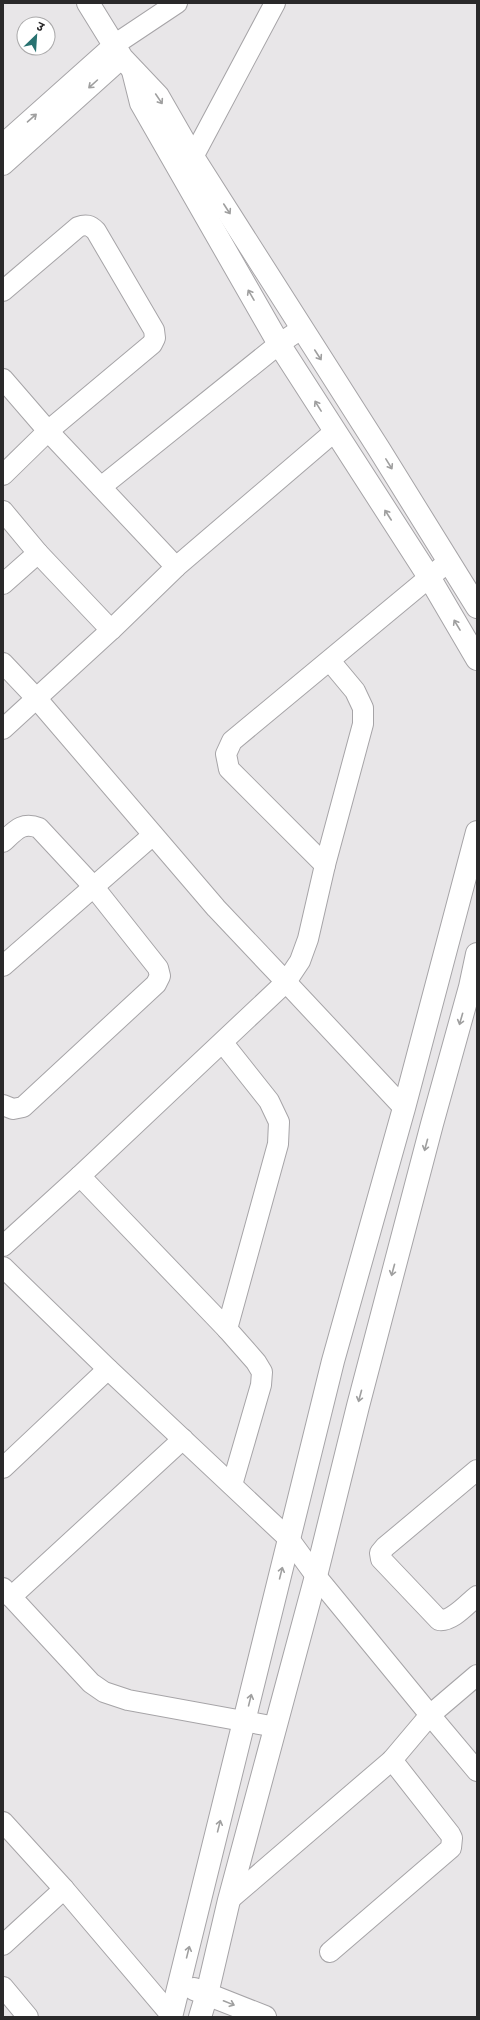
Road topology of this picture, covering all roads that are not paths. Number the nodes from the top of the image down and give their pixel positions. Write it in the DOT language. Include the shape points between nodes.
graph roads {
  1 [pos="88,3"];
  2 [pos="177,3"];
  3 [pos="275,3"];
  4 [pos="123,58"];
  5 [pos="3,144"];
  6 [pos="193,157"];
  7 [pos="3,165"];
  8 [pos="3,291"];
  9 [pos="301,329"];
  10 [pos="279,344"];
  11 [pos="3,379"];
  12 [pos="48,431"];
  13 [pos="334,432"];
  14 [pos="3,475"];
  15 [pos="101,487"];
  16 [pos="3,511"];
  17 [pos="38,553"];
  18 [pos="449,561"];
  19 [pos="176,567"];
  20 [pos="429,577"];
  21 [pos="3,584"];
  22 [pos="477,606"];
  23 [pos="111,630"];
  24 [pos="477,659"];
  25 [pos="330,661"];
  26 [pos="3,662"];
  27 [pos="37,699"];
  28 [pos="3,729"];
  29 [pos="477,832"];
  30 [pos="153,835"];
  31 [pos="3,842"];
  32 [pos="326,865"];
  33 [pos="93,886"];
  34 [pos="477,954"];
  35 [pos="3,966"];
  36 [pos="286,982"];
  37 [pos="473,994"];
  38 [pos="223,1043"];
  39 [pos="3,1105"];
  40 [pos="404,1108"];
  41 [pos="80,1176"];
  42 [pos="3,1246"];
  43 [pos="3,1267"];
  44 [pos="228,1329"];
  45 [pos="108,1369"];
  46 [pos="183,1439"];
  47 [pos="3,1468"];
  48 [pos="477,1470"];
  49 [pos="232,1485"];
  50 [pos="289,1539"];
  51 [pos="316,1576"];
  52 [pos="7,1593"];
  53 [pos="477,1596"];
  54 [pos="477,1675"];
  55 [pos="430,1715"];
  56 [pos="244,1721"];
  57 [pos="276,1727"];
  58 [pos="392,1760"];
  59 [pos="477,1770"];
  60 [pos="3,1822"];
  61 [pos="64,1889"];
  62 [pos="229,1900"];
  63 [pos="3,1945"];
  64 [pos="330,1952"];
  65 [pos="180,1984"];
  66 [pos="3,1987"];
  67 [pos="207,1994"];
  68 [pos="174,2016"];
  69 [pos="28,2017"];
  70 [pos="200,2017"];
  71 [pos="265,2017"];
  1 -- 4 [label="street"];
  2 -- 4 [label="street"];
  3 -- 6 [label="street"];
  5 -- 4 [label="street, one-way"];
  4 -- 6 [label="street, one-way" via="158,96"];
  4 -- 7 [label="street, one-way"];
  10 -- 4 [label="street, one-way" via="141,103"];
  6 -- 9 [label="street, one-way"];
  8 -- 12 [label="street" via="78,227 90,226 96,230 154,330 156,338 152,344"];
  9 -- 10 [label="street"];
  9 -- 18 [label="street, one-way"];
  13 -- 10 [label="street, one-way"];
  10 -- 15 [label="street"];
  11 -- 12 [label="street"];
  12 -- 14 [label="street"];
  12 -- 15 [label="street"];
  13 -- 19 [label="street"];
  20 -- 13 [label="street, one-way"];
  15 -- 19 [label="street"];
  16 -- 17 [label="street"];
  17 -- 21 [label="street"];
  17 -- 23 [label="street"];
  18 -- 20 [label="street"];
  18 -- 22 [label="street"];
  19 -- 23 [label="street"];
  24 -- 20 [label="street, one-way"];
  20 -- 25 [label="street"];
  23 -- 27 [label="street"];
  25 -- 32 [label="street" via="355,691 363,708 363,724"];
  25 -- 32 [label="street" via="232,741 226,754 229,769"];
  26 -- 27 [label="street"];
  27 -- 28 [label="street"];
  27 -- 30 [label="street"];
  29 -- 40 [label="street"];
  30 -- 33 [label="street"];
  30 -- 36 [label="street" via="216,908"];
  31 -- 33 [label="street" via="23,826 30,824 39,828"];
  32 -- 36 [label="street" via="308,939 300,961"];
  33 -- 35 [label="street"];
  33 -- 39 [label="street" via="158,968 160,976 156,984 23,1107 13,1109"];
  34 -- 37 [label="street"];
  36 -- 38 [label="street"];
  36 -- 40 [label="street"];
  37 -- 51 [label="street, one-way" via="432,1124"];
  38 -- 41 [label="street"];
  38 -- 44 [label="street" via="269,1101 279,1122 278,1144"];
  40 -- 50 [label="street" via="333,1361"];
  41 -- 42 [label="street"];
  41 -- 44 [label="street"];
  43 -- 45 [label="street"];
  44 -- 49 [label="street" via="262,1372 261,1384"];
  45 -- 46 [label="street"];
  45 -- 47 [label="street"];
  46 -- 49 [label="street"];
  46 -- 52 [label="street"];
  48 -- 53 [label="street" via="380,1553 382,1559 439,1620 450,1618"];
  49 -- 50 [label="street"];
  50 -- 51 [label="street"];
  56 -- 50 [label="street, one-way"];
  51 -- 55 [label="street"];
  51 -- 57 [label="street"];
  52 -- 56 [label="street" via="91,1683 104,1692 128,1700"];
  54 -- 55 [label="street"];
  55 -- 58 [label="street"];
  55 -- 59 [label="street"];
  56 -- 57 [label="street"];
  65 -- 56 [label="street, one-way"];
  57 -- 62 [label="street"];
  58 -- 62 [label="street"];
  58 -- 64 [label="street" via="450,1834 451,1848"];
  60 -- 61 [label="street"];
  61 -- 63 [label="street"];
  61 -- 68 [label="street"];
  62 -- 67 [label="street"];
  65 -- 67 [label="street"];
  65 -- 68 [label="street"];
  66 -- 69 [label="street"];
  67 -- 70 [label="street"];
  67 -- 71 [label="street, one-way"];
}
